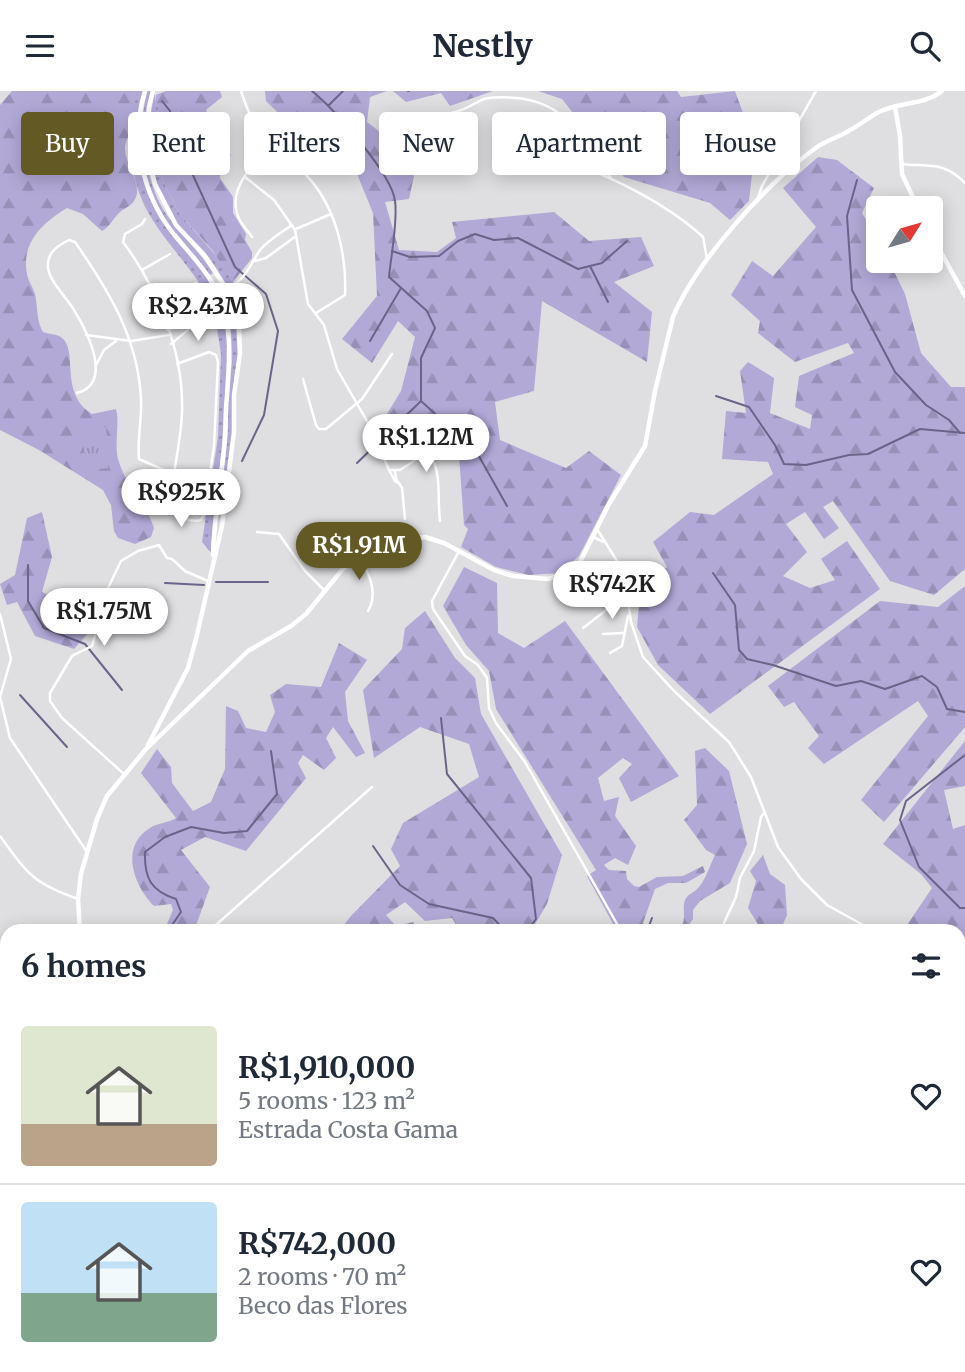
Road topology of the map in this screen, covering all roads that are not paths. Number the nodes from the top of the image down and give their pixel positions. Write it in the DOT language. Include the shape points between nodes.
graph roads {
  1 [pos="145,91"];
  2 [pos="153,91"];
  3 [pos="241,91"];
  4 [pos="816,91"];
  5 [pos="942,91"];
  6 [pos="895,107"];
  7 [pos="250,112"];
  8 [pos="453,112"];
  9 [pos="900,164"];
  10 [pos="306,175"];
  11 [pos="603,175"];
  12 [pos="245,177"];
  13 [pos="611,178"];
  14 [pos="965,183"];
  15 [pos="911,196"];
  16 [pos="757,202"];
  17 [pos="331,214"];
  18 [pos="145,219"];
  19 [pos="292,225"];
  20 [pos="295,230"];
  21 [pos="297,235"];
  22 [pos="252,237"];
  23 [pos="265,247"];
  24 [pos="170,254"];
  25 [pos="271,254"];
  26 [pos="943,256"];
  27 [pos="707,259"];
  28 [pos="255,261"];
  29 [pos="142,270"];
  30 [pos="221,278"];
  31 [pos="210,281"];
  32 [pos="239,281"];
  33 [pos="196,283"];
  34 [pos="225,287"];
  35 [pos="965,296"];
  36 [pos="219,297"];
  37 [pos="229,297"];
  38 [pos="159,304"];
  39 [pos="202,312"];
  40 [pos="315,313"];
  41 [pos="225,314"];
  42 [pos="206,319"];
  43 [pos="236,320"];
  44 [pos="227,323"];
  45 [pos="167,330"];
  46 [pos="86,335"];
  47 [pos="169,335"];
  48 [pos="117,341"];
  49 [pos="131,341"];
  50 [pos="172,344"];
  51 [pos="392,353"];
  52 [pos="177,364"];
  53 [pos="96,365"];
  54 [pos="303,379"];
  55 [pos="77,393"];
  56 [pos="356,405"];
  57 [pos="389,470"];
  58 [pos="395,471"];
  59 [pos="175,475"];
  60 [pos="400,484"];
  61 [pos="405,519"];
  62 [pos="440,521"];
  63 [pos="597,530"];
  64 [pos="257,532"];
  65 [pos="593,537"];
  66 [pos="604,542"];
  67 [pos="459,551"];
  68 [pos="358,556"];
  69 [pos="213,566"];
  70 [pos="210,582"];
  71 [pos="326,591"];
  72 [pos="627,594"];
  73 [pos="368,611"];
  74 [pos="630,613"];
  75 [pos="0,614"];
  76 [pos="583,628"];
  77 [pos="623,633"];
  78 [pos="604,634"];
  79 [pos="610,653"];
  80 [pos="160,722"];
  81 [pos="167,730"];
  82 [pos="146,749"];
  83 [pos="125,775"];
  84 [pos="372,787"];
  85 [pos="765,812"];
  86 [pos="0,836"];
  87 [pos="87,852"];
  88 [pos="78,899"];
  89 [pos="724,923"];
  90 [pos="80,924"];
  91 [pos="217,924"];
  92 [pos="617,924"];
  93 [pos="861,924"];
  1 -- 31 [label="main road" via="139,145 150,193 166,223"];
  2 -- 30 [label="main road" via="146,138 155,184 176,225"];
  3 -- 7 [label="street"];
  4 -- 16 [label="street"];
  5 -- 6 [label="main road" via="924,101"];
  6 -- 9 [label="main road"];
  6 -- 16 [label="main road" via="818,146"];
  8 -- 13 [label="street" via="487,98 536,100 564,116"];
  9 -- 14 [label="street" via="943,167"];
  9 -- 15 [label="main road"];
  10 -- 17 [label="street"];
  11 -- 13 [label="street"];
  12 -- 19 [label="street" via="274,200"];
  12 -- 22 [label="street" via="237,190 236,207"];
  13 -- 27 [label="street" via="700,234"];
  16 -- 27 [label="main road"];
  17 -- 20 [label="street"];
  17 -- 40 [label="street" via="340,240 345,295"];
  18 -- 29 [label="street" via="122,239"];
  19 -- 20 [label="street"];
  19 -- 23 [label="street"];
  20 -- 21 [label="street"];
  21 -- 25 [label="street"];
  21 -- 40 [label="street" via="306,299"];
  23 -- 25 [label="street"];
  23 -- 28 [label="street"];
  24 -- 29 [label="street"];
  25 -- 28 [label="street"];
  26 -- 35 [label="main road"];
  27 -- 63 [label="main road" via="673,317 642,455 621,483"];
  28 -- 32 [label="street"];
  29 -- 38 [label="street"];
  30 -- 31 [label="main road" via="215,276"];
  30 -- 34 [label="main road"];
  31 -- 36 [label="main road"];
  32 -- 34 [label="street"];
  32 -- 37 [label="street"];
  33 -- 38 [label="street"];
  34 -- 37 [label="main road"];
  36 -- 39 [label="street"];
  36 -- 41 [label="main road"];
  37 -- 43 [label="main road"];
  38 -- 45 [label="street"];
  39 -- 42 [label="street"];
  39 -- 45 [label="street"];
  40 -- 56 [label="street"];
  41 -- 42 [label="street"];
  41 -- 44 [label="main road"];
  42 -- 50 [label="street"];
  43 -- 44 [label="main road" via="233,325"];
  43 -- 69 [label="main road" via="240,353 234,432"];
  44 -- 69 [label="main road" via="230,363"];
  45 -- 47 [label="street"];
  46 -- 48 [label="street"];
  46 -- 49 [label="street" via="48,270 52,252 69,240 75,242 108,292"];
  46 -- 53 [label="street"];
  47 -- 49 [label="street"];
  47 -- 50 [label="street"];
  48 -- 49 [label="street"];
  48 -- 53 [label="street" via="104,350"];
  49 -- 59 [label="street" via="141,398 138,456"];
  50 -- 52 [label="street"];
  51 -- 56 [label="street"];
  52 -- 59 [label="street" via="182,414"];
  52 -- 59 [label="street" via="209,352 218,362 214,447 201,520 195,522 172,511"];
  53 -- 55 [label="street" via="93,384"];
  54 -- 56 [label="street" via="319,429 326,429"];
  56 -- 57 [label="street"];
  57 -- 58 [label="street"];
  57 -- 60 [label="street"];
  58 -- 60 [label="street"];
  58 -- 62 [label="street" via="423,455 431,456 438,471"];
  60 -- 61 [label="street"];
  63 -- 65 [label="main road"];
  63 -- 66 [label="street"];
  64 -- 71 [label="street" via="279,534"];
  65 -- 66 [label="street"];
  65 -- 67 [label="main road" via="579,564 548,579 513,576"];
  66 -- 72 [label="street" via="617,561"];
  67 -- 68 [label="main road" via="420,538"];
  67 -- 92 [label="street" via="432,601 433,608 465,656 487,678 489,708 496,723 525,762"];
  68 -- 71 [label="main road"];
  68 -- 73 [label="street" via="372,583"];
  69 -- 70 [label="main road"];
  70 -- 80 [label="main road" via="188,669"];
  70 -- 83 [label="street" via="167,558 159,545 124,558 100,605 92,646 72,656 50,693 62,718"];
  71 -- 81 [label="main road" via="298,621 248,651"];
  72 -- 74 [label="street"];
  72 -- 76 [label="street"];
  74 -- 77 [label="street"];
  74 -- 85 [label="street" via="643,657 729,742 751,777"];
  75 -- 87 [label="street" via="11,659 0,697 10,738"];
  77 -- 78 [label="street"];
  77 -- 79 [label="street" via="621,647"];
  80 -- 81 [label="main road"];
  80 -- 82 [label="main road"];
  81 -- 82 [label="main road"];
  82 -- 83 [label="main road"];
  83 -- 87 [label="main road" via="101,807"];
  84 -- 91 [label="street"];
  85 -- 89 [label="street"];
  85 -- 93 [label="street" via="778,847 801,879 827,905"];
  86 -- 88 [label="street" via="36,880"];
  87 -- 88 [label="main road"];
  88 -- 90 [label="main road"];
}
